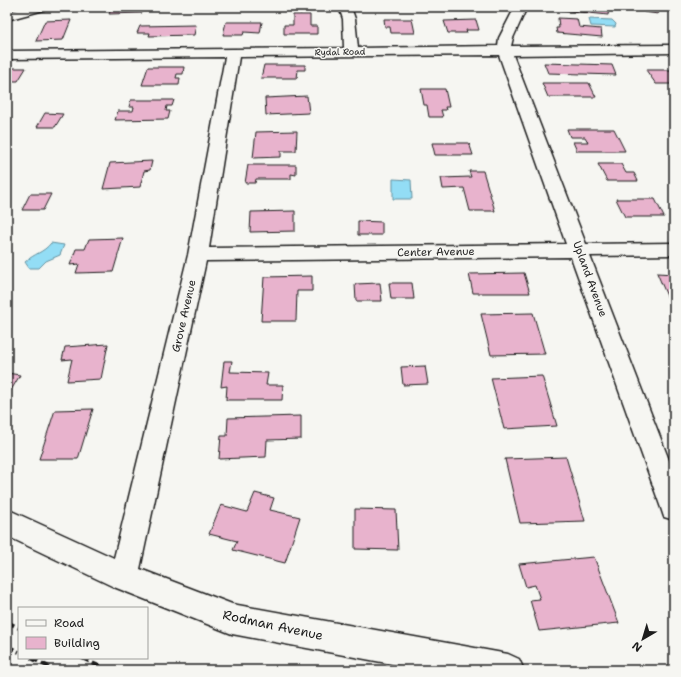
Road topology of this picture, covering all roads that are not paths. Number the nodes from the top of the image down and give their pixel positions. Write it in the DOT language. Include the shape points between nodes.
graph roads {
  1 [pos="40,7"];
  2 [pos="345,7"];
  3 [pos="521,7"];
  4 [pos="7,16"];
  5 [pos="674,49"];
  6 [pos="504,50"];
  7 [pos="351,51"];
  8 [pos="233,53"];
  9 [pos="7,55"];
  10 [pos="674,249"];
  11 [pos="579,251"];
  12 [pos="198,255"];
  13 [pos="674,508"];
  14 [pos="7,522"];
  15 [pos="124,577"];
  16 [pos="508,670"];
  1 -- 4 [label="street"];
  2 -- 7 [label="street" via="349,19"];
  3 -- 6 [label="street" via="506,38"];
  5 -- 6 [label="street, Rydal Road"];
  6 -- 7 [label="street, Rydal Road"];
  6 -- 11 [label="street, Upland Avenue"];
  7 -- 8 [label="street, Rydal Road"];
  8 -- 9 [label="street, Rydal Road"];
  8 -- 12 [label="street, Grove Avenue"];
  10 -- 11 [label="street, Center Avenue"];
  11 -- 12 [label="street, Center Avenue"];
  11 -- 13 [label="street, Upland Avenue"];
  12 -- 15 [label="street, Grove Avenue"];
  14 -- 15 [label="street, Rodman Avenue"];
  15 -- 16 [label="street, Rodman Avenue" via="232,619"];
}
